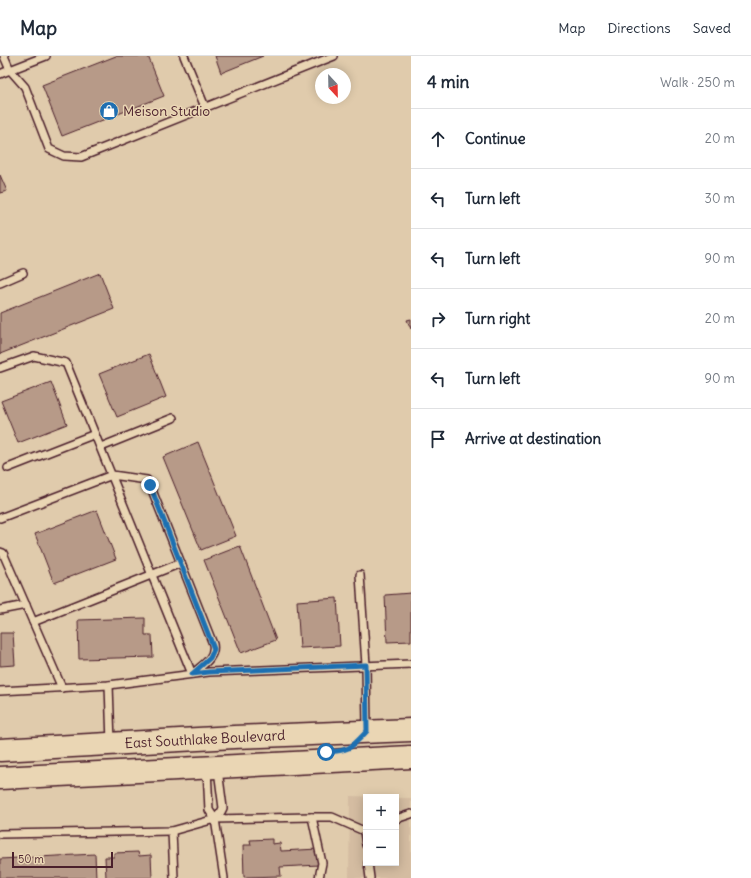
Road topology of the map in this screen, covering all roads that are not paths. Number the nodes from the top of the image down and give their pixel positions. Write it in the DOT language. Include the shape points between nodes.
graph roads {
  1 [pos="4,56"];
  2 [pos="46,56"];
  3 [pos="184,56"];
  4 [pos="334,56"];
  5 [pos="10,70"];
  6 [pos="0,74"];
  7 [pos="205,108"];
  8 [pos="23,274"];
  9 [pos="0,283"];
  10 [pos="0,368"];
  11 [pos="173,418"];
  12 [pos="95,434"];
  13 [pos="101,447"];
  14 [pos="8,468"];
  15 [pos="112,475"];
  16 [pos="0,518"];
  17 [pos="0,552"];
  18 [pos="181,562"];
  19 [pos="152,574"];
  20 [pos="360,575"];
  21 [pos="26,605"];
  22 [pos="0,610"];
  23 [pos="33,622"];
  24 [pos="411,664"];
  25 [pos="366,665"];
  26 [pos="192,674"];
  27 [pos="109,685"];
  28 [pos="62,688"];
  29 [pos="0,691"];
  30 [pos="411,730"];
  31 [pos="367,731"];
  32 [pos="111,744"];
  33 [pos="0,750"];
  34 [pos="411,757"];
  35 [pos="212,766"];
  36 [pos="0,778"];
  37 [pos="411,814"];
  38 [pos="312,817"];
  39 [pos="399,818"];
  40 [pos="215,819"];
  41 [pos="363,830"];
  42 [pos="172,831"];
  43 [pos="0,834"];
  44 [pos="368,866"];
  45 [pos="174,878"];
  46 [pos="224,878"];
  47 [pos="319,878"];
  48 [pos="370,878"];
  1 -- 5 [label="lane"];
  2 -- 5 [label="lane"];
  3 -- 7 [label="lane"];
  4 -- 7 [label="lane"];
  5 -- 6 [label="lane"];
  5 -- 7 [label="lane" via="25,87 49,149 64,156 81,157"];
  8 -- 9 [label="lane"];
  10 -- 12 [label="lane" via="34,356 66,363"];
  11 -- 13 [label="lane"];
  12 -- 13 [label="lane"];
  12 -- 14 [label="lane"];
  13 -- 15 [label="lane"];
  15 -- 16 [label="lane"];
  15 -- 18 [label="lane" via="147,480"];
  15 -- 19 [label="lane"];
  17 -- 21 [label="lane" via="3,553"];
  18 -- 19 [label="lane"];
  18 -- 26 [label="lane" via="214,649 210,658"];
  19 -- 23 [label="lane"];
  19 -- 26 [label="lane"];
  20 -- 25 [label="lane"];
  21 -- 22 [label="lane"];
  21 -- 23 [label="lane"];
  23 -- 28 [label="lane"];
  24 -- 25 [label="lane"];
  25 -- 26 [label="lane"];
  25 -- 31 [label="lane"];
  26 -- 27 [label="lane"];
  27 -- 28 [label="lane"];
  27 -- 32 [label="lane"];
  28 -- 29 [label="lane"];
  30 -- 31 [label="main road, East Southlake Boulevard"];
  31 -- 32 [label="main road, East Southlake Boulevard"];
  31 -- 35 [label="main road" via="353,746 340,751 252,756"];
  32 -- 33 [label="main road, East Southlake Boulevard"];
  34 -- 35 [label="main road, East Southlake Boulevard"];
  35 -- 36 [label="main road, East Southlake Boulevard"];
  35 -- 40 [label="lane" via="209,810"];
  35 -- 40 [label="lane" via="223,808"];
  37 -- 39 [label="lane"];
  38 -- 40 [label="lane"];
  38 -- 41 [label="lane" via="332,817"];
  38 -- 47 [label="lane" via="322,863"];
  40 -- 42 [label="lane"];
  40 -- 46 [label="lane"];
  42 -- 43 [label="lane"];
  42 -- 45 [label="lane"];
  44 -- 48 [label="lane"];
}
